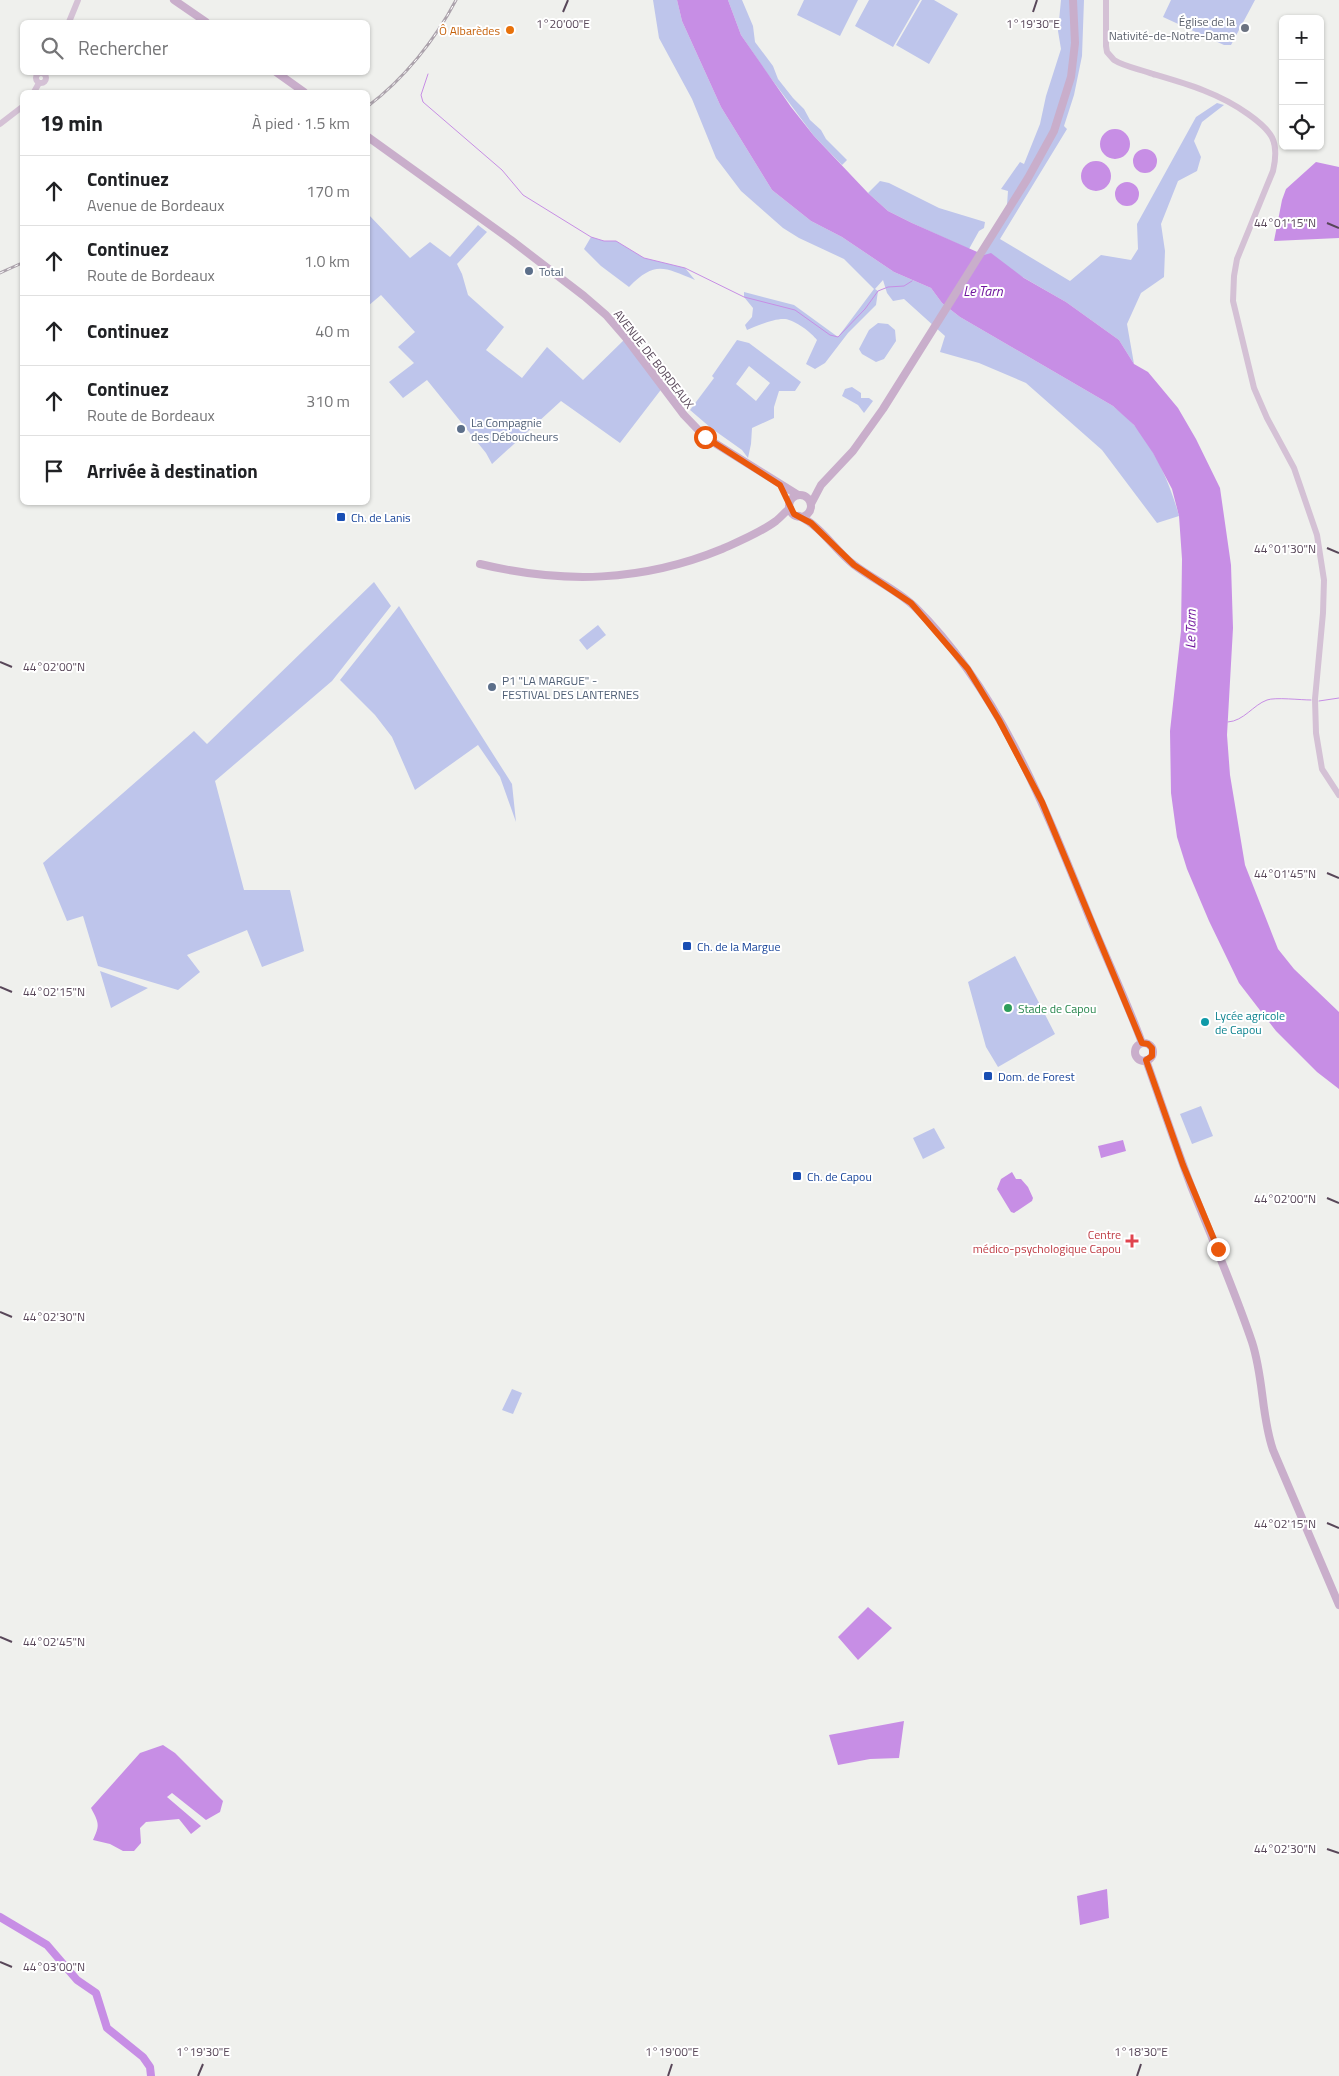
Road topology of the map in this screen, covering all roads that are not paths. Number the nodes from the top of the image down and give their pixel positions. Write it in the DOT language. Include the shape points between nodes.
graph roads {
  1 [pos="78,0"];
  2 [pos="174,0"];
  3 [pos="1073,0"];
  4 [pos="1106,0"];
  5 [pos="70,20"];
  6 [pos="203,20"];
  7 [pos="38,75"];
  8 [pos="280,75"];
  9 [pos="35,90"];
  10 [pos="301,90"];
  11 [pos="20,109"];
  12 [pos="0,124"];
  13 [pos="370,138"];
  14 [pos="780,485"];
  15 [pos="821,485"];
  16 [pos="799,495"];
  17 [pos="811,506"];
  18 [pos="790,507"];
  19 [pos="798,516"];
  20 [pos="776,521"];
  21 [pos="819,530"];
  22 [pos="480,564"];
  23 [pos="1339,796"];
  24 [pos="1142,1043"];
  25 [pos="1146,1060"];
  26 [pos="1339,1605"];
  1 -- 5 [label="main road"];
  2 -- 6 [label="main road"];
  3 -- 15 [label="main road" via="1075,44 1071,77 1054,130 866,435"];
  4 -- 23 [label="main road" via="1106,39 1110,57 1227,100 1266,128 1275,144 1272,171 1237,259 1233,301 1254,388 1294,468 1317,535 1324,580 1315,699 1316,733 1322,769"];
  7 -- 9 [label="main road"];
  8 -- 10 [label="main road"];
  11 -- 12 [label="main road"];
  13 -- 14 [label="main road, AVENUE DE BORDEAUX" via="584,296 626,338 684,415 705,437"];
  14 -- 16 [label="main road, AVENUE DE BORDEAUX"];
  14 -- 18 [label="main road"];
  15 -- 16 [label="main road"];
  15 -- 17 [label="main road"];
  16 -- 17 [label="main road" via="808,498"];
  16 -- 18 [label="main road" via="791,500"];
  17 -- 19 [label="main road" via="807,514"];
  17 -- 21 [label="main road"];
  18 -- 19 [label="main road"];
  18 -- 20 [label="main road"];
  19 -- 20 [label="main road"];
  19 -- 21 [label="main road"];
  20 -- 22 [label="main road" via="706,555 667,567 623,575 542,576"];
  21 -- 24 [label="main road" via="854,565 911,603 954,651 978,684 1047,815"];
  24 -- 25 [label="main road" via="1150,1045 1153,1050 1152,1056"];
  24 -- 25 [label="main road" via="1137,1046 1135,1054"];
  25 -- 26 [label="main road" via="1252,1341 1273,1450"];
}
